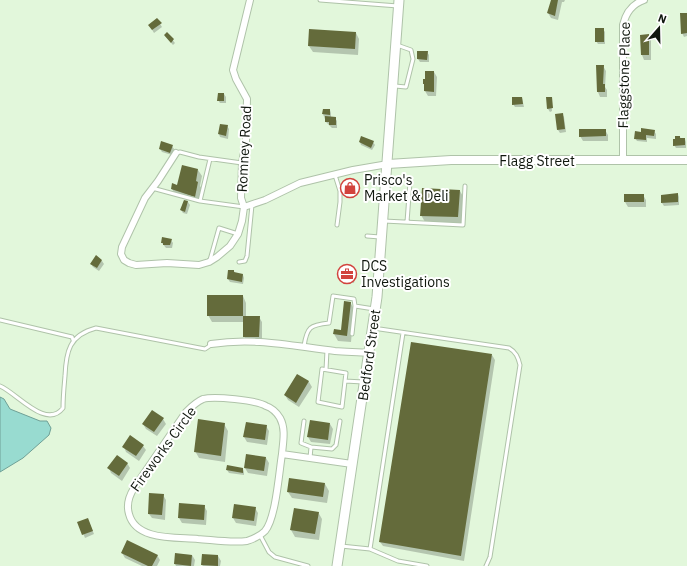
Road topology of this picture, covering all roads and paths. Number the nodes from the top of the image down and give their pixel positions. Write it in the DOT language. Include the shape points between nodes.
graph roads {
  1 [pos="250,0"];
  2 [pos="320,0"];
  3 [pos="644,0"];
  4 [pos="399,3"];
  5 [pos="396,44"];
  6 [pos="393,86"];
  7 [pos="176,153"];
  8 [pos="210,159"];
  9 [pos="623,160"];
  10 [pos="687,160"];
  11 [pos="242,163"];
  12 [pos="388,164"];
  13 [pos="335,175"];
  14 [pos="410,182"];
  15 [pos="465,186"];
  16 [pos="152,188"];
  17 [pos="200,201"];
  18 [pos="252,205"];
  19 [pos="244,207"];
  20 [pos="384,221"];
  21 [pos="407,222"];
  22 [pos="337,225"];
  23 [pos="238,234"];
  24 [pos="367,236"];
  25 [pos="382,237"];
  26 [pos="209,262"];
  27 [pos="240,262"];
  28 [pos="355,306"];
  29 [pos="376,310"];
  30 [pos="0,320"];
  31 [pos="373,328"];
  32 [pos="404,333"];
  33 [pos="352,334"];
  34 [pos="73,340"];
  35 [pos="212,344"];
  36 [pos="304,346"];
  37 [pos="327,350"];
  38 [pos="369,353"];
  39 [pos="326,370"];
  40 [pos="345,381"];
  41 [pos="365,382"];
  42 [pos="0,386"];
  43 [pos="304,420"];
  44 [pos="340,421"];
  45 [pos="311,447"];
  46 [pos="282,454"];
  47 [pos="310,458"];
  48 [pos="352,464"];
  49 [pos="260,535"];
  50 [pos="340,546"];
  51 [pos="370,549"];
  52 [pos="308,566"];
  53 [pos="337,566"];
  54 [pos="427,566"];
  55 [pos="486,566"];
  1 -- 11 [label="street, Romney Road" via="233,70 247,99 246,141"];
  2 -- 4 [label="lane"];
  3 -- 9 [label="street, Flaggstone Place" via="630,8 623,25"];
  4 -- 5 [label="main road, Bedford Street"];
  5 -- 6 [label="main road, Bedford Street"];
  5 -- 6 [label="lane" via="411,50 413,59 406,87"];
  6 -- 12 [label="main road, Bedford Street"];
  7 -- 8 [label="lane"];
  7 -- 16 [label="street"];
  8 -- 11 [label="lane"];
  8 -- 17 [label="lane"];
  9 -- 10 [label="street, Flagg Street"];
  9 -- 12 [label="street, Flagg Street" via="451,160"];
  11 -- 19 [label="street, Romney Road" via="241,198"];
  12 -- 13 [label="street, Romney Road"];
  12 -- 20 [label="main road, Bedford Street"];
  13 -- 18 [label="street, Romney Road" via="300,183"];
  13 -- 22 [label="lane" via="340,191"];
  14 -- 21 [label="lane"];
  15 -- 21 [label="lane" via="463,225"];
  16 -- 17 [label="lane"];
  16 -- 26 [label="street" via="122,247 121,254 124,260 136,265 198,265"];
  17 -- 19 [label="lane"];
  18 -- 19 [label="street, Romney Road"];
  18 -- 27 [label="lane" via="247,256 245,261"];
  19 -- 23 [label="street, Romney Road"];
  20 -- 21 [label="lane"];
  20 -- 25 [label="main road, Bedford Street"];
  23 -- 26 [label="street, Romney Road" via="230,246"];
  23 -- 26 [label="lane" via="219,228"];
  24 -- 25 [label="lane"];
  25 -- 29 [label="main road, Bedford Street"];
  28 -- 29 [label="lane"];
  28 -- 33 [label="lane"];
  28 -- 36 [label="lane" via="354,299 334,296 329,323 312,326 308,330"];
  29 -- 31 [label="main road, Bedford Street"];
  30 -- 34 [label="lane" via="72,337"];
  31 -- 32 [label="lane"];
  31 -- 38 [label="main road, Bedford Street"];
  32 -- 51 [label="lane"];
  32 -- 55 [label="lane" via="509,348 519,359 490,557"];
  34 -- 35 [label="lane" via="96,328 205,349"];
  34 -- 42 [label="lane" via="66,356 63,408 59,414 51,416 38,412"];
  35 -- 36 [label="street" via="252,341"];
  36 -- 37 [label="street"];
  37 -- 38 [label="street"];
  37 -- 39 [label="lane"];
  38 -- 41 [label="main road, Bedford Street"];
  39 -- 40 [label="lane" via="346,373"];
  39 -- 40 [label="lane" via="322,369 318,402 342,407"];
  40 -- 41 [label="lane"];
  41 -- 48 [label="main road, Bedford Street"];
  43 -- 45 [label="lane" via="302,443"];
  44 -- 45 [label="lane" via="336,445 332,449"];
  45 -- 47 [label="lane"];
  46 -- 47 [label="street"];
  46 -- 49 [label="street, Fireworks Circle" via="272,517"];
  46 -- 49 [label="street, Fireworks Circle" via="283,424 270,408 252,401 217,398 202,400 186,412 128,500 128,511 134,524 152,535 237,541 247,541"];
  47 -- 48 [label="street"];
  48 -- 50 [label="main road, Bedford Street"];
  49 -- 52 [label="lane" via="269,552 275,557"];
  50 -- 51 [label="lane"];
  50 -- 53 [label="main road, Bedford Street"];
  51 -- 54 [label="lane" via="398,561"];
}
